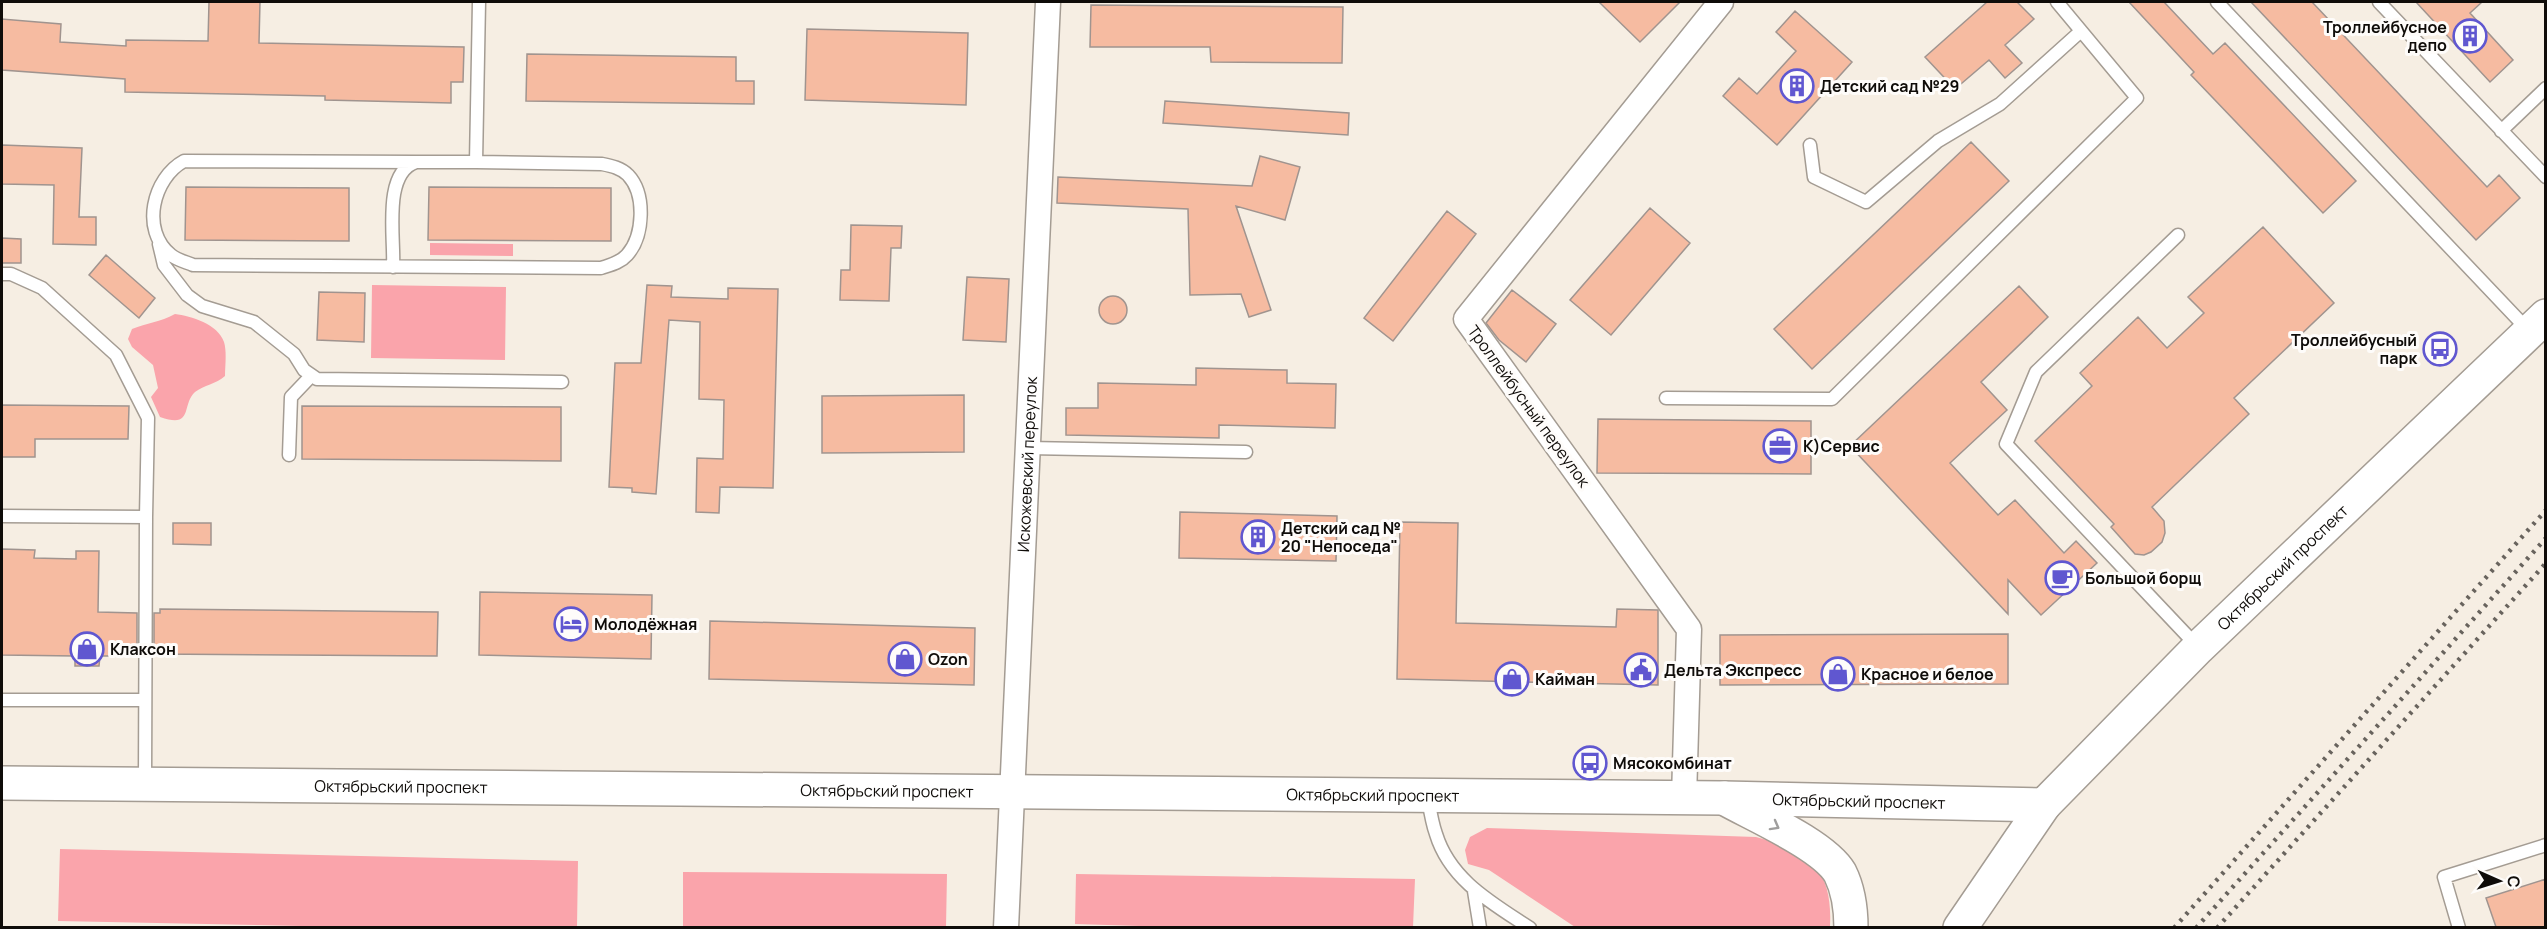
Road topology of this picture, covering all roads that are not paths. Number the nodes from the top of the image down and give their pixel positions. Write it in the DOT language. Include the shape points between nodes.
graph roads {
  1 [pos="479,2"];
  2 [pos="1048,2"];
  3 [pos="1721,2"];
  4 [pos="2057,2"];
  5 [pos="2217,2"];
  6 [pos="2379,2"];
  7 [pos="2081,31"];
  8 [pos="2546,88"];
  9 [pos="2501,131"];
  10 [pos="1810,145"];
  11 [pos="416,162"];
  12 [pos="476,162"];
  13 [pos="2546,177"];
  14 [pos="156,231"];
  15 [pos="2178,235"];
  16 [pos="393,267"];
  17 [pos="2,274"];
  18 [pos="2537,323"];
  19 [pos="311,376"];
  20 [pos="562,382"];
  21 [pos="1666,398"];
  22 [pos="1028,448"];
  23 [pos="1246,452"];
  24 [pos="289,455"];
  25 [pos="2,516"];
  26 [pos="146,517"];
  27 [pos="2198,648"];
  28 [pos="2,700"];
  29 [pos="145,700"];
  30 [pos="2,783"];
  31 [pos="145,785"];
  32 [pos="1011,790"];
  33 [pos="1428,797"];
  34 [pos="1684,798"];
  35 [pos="1724,798"];
  36 [pos="2044,806"];
  37 [pos="2546,845"];
  38 [pos="1474,891"];
  39 [pos="1006,927"];
  40 [pos="1480,927"];
  41 [pos="1530,927"];
  42 [pos="1851,927"];
  43 [pos="1960,927"];
  44 [pos="2459,927"];
  1 -- 12 [label="lane"];
  2 -- 22 [label="street, Искожевский переулок"];
  3 -- 34 [label="street, Троллейбусный переулок" via="1466,319 1689,629"];
  4 -- 7 [label="lane"];
  5 -- 18 [label="lane"];
  6 -- 9 [label="lane"];
  7 -- 10 [label="lane" via="2000,104 1938,141 1866,202 1814,177"];
  7 -- 21 [label="lane" via="2137,98 1832,399"];
  8 -- 9 [label="lane"];
  9 -- 13 [label="lane"];
  11 -- 12 [label="lane"];
  11 -- 14 [label="lane" via="184,161 163,179 155,200"];
  11 -- 16 [label="lane" via="396,179"];
  12 -- 16 [label="lane" via="618,167 632,181 639,200 639,230 634,245 615,264 601,268"];
  14 -- 16 [label="lane" via="170,255 193,265"];
  14 -- 19 [label="lane" via="164,265 187,295 202,306 254,322 294,354"];
  15 -- 27 [label="lane" via="2036,372 2006,444"];
  17 -- 26 [label="lane" via="42,288 116,355 148,418"];
  18 -- 27 [label="main road, Октябрьский проспект"];
  19 -- 20 [label="lane" via="327,380"];
  19 -- 24 [label="lane" via="291,397"];
  22 -- 23 [label="lane"];
  22 -- 32 [label="street, Искожевский переулок"];
  25 -- 26 [label="lane"];
  26 -- 29 [label="lane"];
  27 -- 36 [label="main road, Октябрьский проспект"];
  28 -- 29 [label="lane"];
  29 -- 31 [label="lane"];
  30 -- 31 [label="main road, Октябрьский проспект"];
  31 -- 32 [label="main road, Октябрьский проспект"];
  32 -- 33 [label="main road, Октябрьский проспект"];
  32 -- 39 [label="street, Искожевский переулок"];
  33 -- 34 [label="main road, Октябрьский проспект"];
  33 -- 38 [label="lane" via="1436,835 1448,860"];
  34 -- 35 [label="main road, Октябрьский проспект"];
  35 -- 36 [label="main road, Октябрьский проспект"];
  35 -- 42 [label="main road, one-way" via="1815,848 1839,872 1848,896"];
  36 -- 43 [label="main road"];
  37 -- 44 [label="lane" via="2445,877"];
  38 -- 40 [label="lane"];
  38 -- 41 [label="lane"];
}
